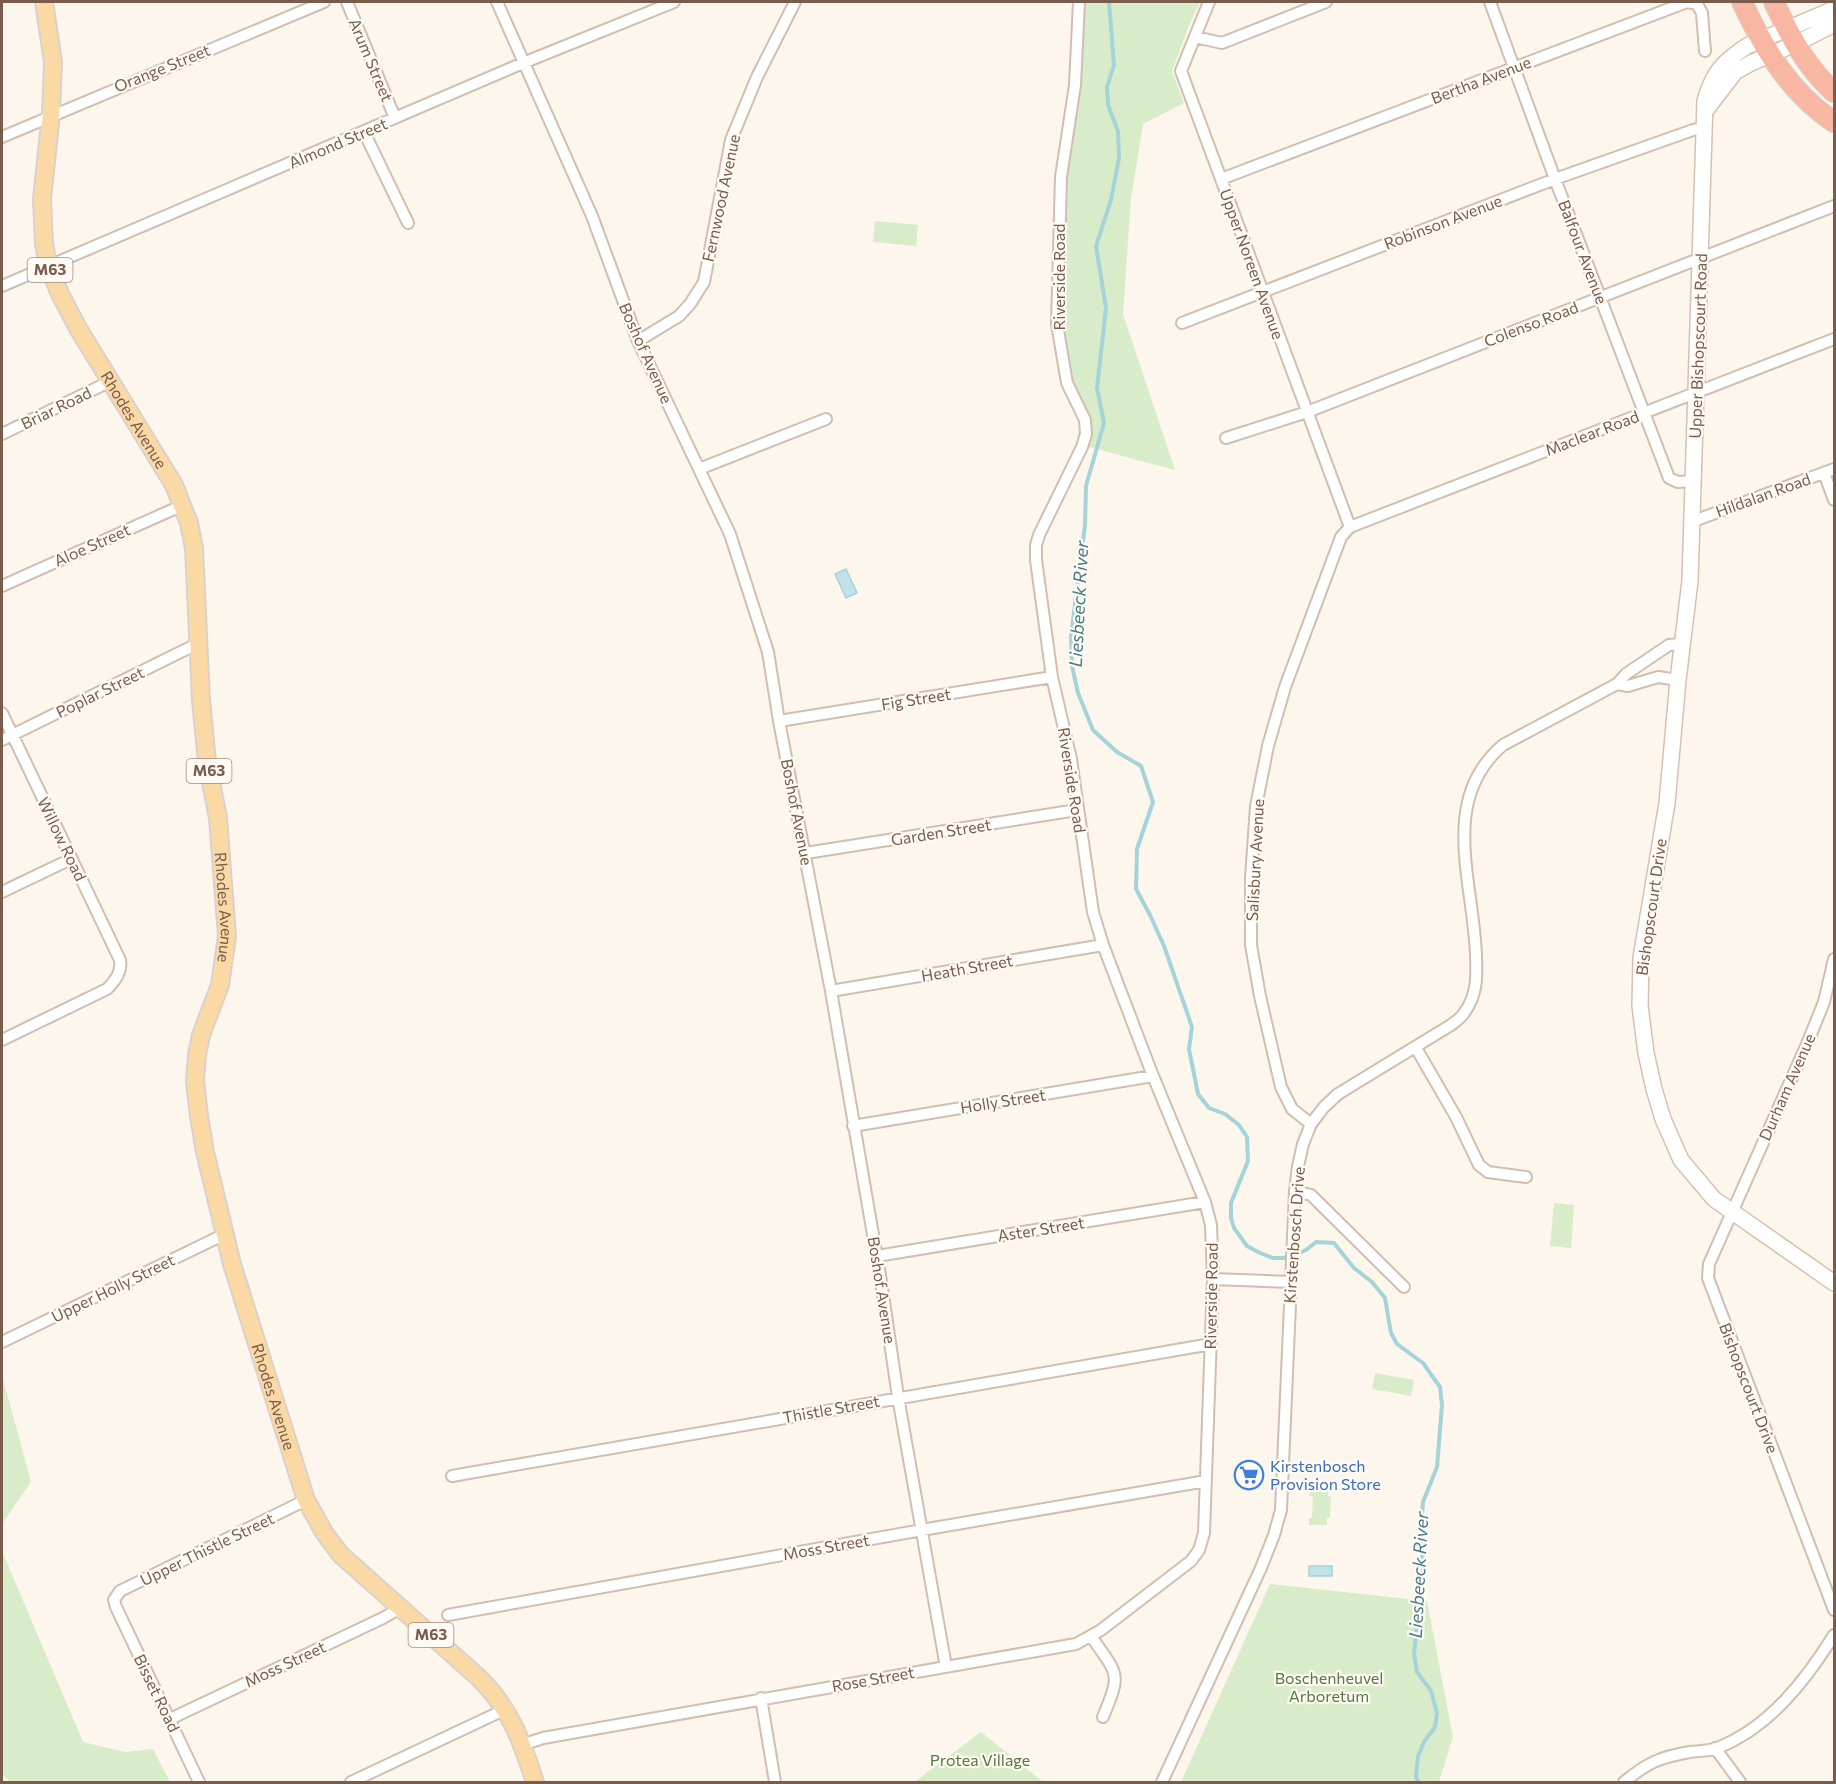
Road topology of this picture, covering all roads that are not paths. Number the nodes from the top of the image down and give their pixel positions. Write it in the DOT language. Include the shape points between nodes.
graph roads {
  1 [pos="44,2"];
  2 [pos="324,2"];
  3 [pos="347,2"];
  4 [pos="497,2"];
  5 [pos="674,2"];
  6 [pos="795,2"];
  7 [pos="1079,2"];
  8 [pos="1209,2"];
  9 [pos="1326,2"];
  10 [pos="1490,2"];
  11 [pos="1742,2"];
  12 [pos="1774,2"];
  13 [pos="1834,9"];
  14 [pos="1834,24"];
  15 [pos="1196,37"];
  16 [pos="1793,37"];
  17 [pos="1766,48"];
  18 [pos="1705,51"];
  19 [pos="523,63"];
  20 [pos="1514,68"];
  21 [pos="1834,92"];
  22 [pos="51,114"];
  23 [pos="395,118"];
  24 [pos="1834,122"];
  25 [pos="1705,128"];
  26 [pos="364,132"];
  27 [pos="2,136"];
  28 [pos="1221,179"];
  29 [pos="1555,179"];
  30 [pos="1834,206"];
  31 [pos="408,223"];
  32 [pos="1701,259"];
  33 [pos="48,265"];
  34 [pos="2,286"];
  35 [pos="1263,292"];
  36 [pos="1600,297"];
  37 [pos="1182,323"];
  38 [pos="1834,339"];
  39 [pos="638,341"];
  40 [pos="111,381"];
  41 [pos="1697,393"];
  42 [pos="1307,412"];
  43 [pos="1644,413"];
  44 [pos="826,419"];
  45 [pos="2,434"];
  46 [pos="1226,438"];
  47 [pos="699,469"];
  48 [pos="1829,471"];
  49 [pos="1693,481"];
  50 [pos="1834,500"];
  51 [pos="183,505"];
  52 [pos="1691,522"];
  53 [pos="1350,527"];
  54 [pos="1690,581"];
  55 [pos="2,586"];
  56 [pos="199,643"];
  57 [pos="1682,644"];
  58 [pos="1052,677"];
  59 [pos="1678,680"];
  60 [pos="1617,684"];
  61 [pos="2,713"];
  62 [pos="779,721"];
  63 [pos="7,738"];
  64 [pos="1077,810"];
  65 [pos="806,853"];
  66 [pos="71,859"];
  67 [pos="2,892"];
  68 [pos="1103,945"];
  69 [pos="1834,959"];
  70 [pos="831,991"];
  71 [pos="2,1040"];
  72 [pos="1416,1048"];
  73 [pos="1154,1076"];
  74 [pos="1311,1124"];
  75 [pos="853,1126"];
  76 [pos="1526,1177"];
  77 [pos="1296,1191"];
  78 [pos="1205,1202"];
  79 [pos="1732,1212"];
  80 [pos="225,1234"];
  81 [pos="877,1256"];
  82 [pos="1291,1276"];
  83 [pos="1213,1279"];
  84 [pos="1834,1283"];
  85 [pos="1404,1287"];
  86 [pos="2,1342"];
  87 [pos="1211,1344"];
  88 [pos="898,1397"];
  89 [pos="452,1476"];
  90 [pos="1206,1481"];
  91 [pos="306,1500"];
  92 [pos="922,1530"];
  93 [pos="1197,1554"];
  94 [pos="114,1603"];
  95 [pos="400,1608"];
  96 [pos="1834,1610"];
  97 [pos="447,1615"];
  98 [pos="1834,1635"];
  99 [pos="1091,1636"];
  100 [pos="946,1667"];
  101 [pos="761,1698"];
  102 [pos="506,1709"];
  103 [pos="1103,1717"];
  104 [pos="170,1719"];
  105 [pos="522,1745"];
  106 [pos="1715,1748"];
  107 [pos="199,1782"];
  108 [pos="351,1782"];
  109 [pos="535,1782"];
  110 [pos="775,1782"];
  111 [pos="1162,1782"];
  112 [pos="1624,1782"];
  113 [pos="1740,1782"];
  1 -- 22 [label="main road, Rhodes Avenue / M63" via="53,62"];
  2 -- 22 [label="street, Orange Street"];
  3 -- 23 [label="street, Arum Street"];
  4 -- 19 [label="street, Boshof Avenue"];
  5 -- 19 [label="street, Almond Street"];
  6 -- 39 [label="street, Fernwood Avenue" via="731,140 700,291 680,316"];
  7 -- 58 [label="street, Riverside Road" via="1075,85 1061,177 1057,324 1067,383 1085,420 1086,434 1036,545"];
  8 -- 15 [label="street, Upper Noreen Avenue"];
  9 -- 15 [label="street" via="1222,43"];
  10 -- 20 [label="street, Balfour Avenue"];
  11 -- 17 [label="highway"];
  12 -- 16 [label="highway"];
  13 -- 16 [label="street"];
  14 -- 16 [label="street"];
  15 -- 28 [label="street, Upper Noreen Avenue" via="1181,71"];
  16 -- 17 [label="street, Upper Bishopscourt Road"];
  16 -- 21 [label="highway" via="1814,71"];
  17 -- 24 [label="highway" via="1776,67 1804,99"];
  17 -- 25 [label="street, Upper Bishopscourt Road" via="1736,53 1721,66 1705,101"];
  18 -- 20 [label="street, Bertha Avenue" via="1702,12 1696,4 1687,2"];
  19 -- 23 [label="street, Almond Street"];
  19 -- 39 [label="street, Boshof Avenue" via="592,216"];
  20 -- 28 [label="street, Bertha Avenue"];
  20 -- 29 [label="street, Balfour Avenue"];
  22 -- 27 [label="street, Orange Street"];
  22 -- 33 [label="main road, Rhodes Avenue / M63" via="42,199"];
  23 -- 26 [label="street, Almond Street"];
  25 -- 29 [label="street, Robinson Avenue"];
  25 -- 32 [label="street, Upper Bishopscourt Road"];
  26 -- 31 [label="street"];
  26 -- 33 [label="street, Almond Street"];
  28 -- 35 [label="street, Upper Noreen Avenue"];
  29 -- 35 [label="street, Robinson Avenue"];
  29 -- 36 [label="street, Balfour Avenue"];
  30 -- 32 [label="street, Colenso Road"];
  32 -- 36 [label="street, Colenso Road"];
  32 -- 41 [label="street, Upper Bishopscourt Road"];
  33 -- 34 [label="street, Almond Street"];
  33 -- 40 [label="main road, Rhodes Avenue / M63" via="75,322"];
  35 -- 37 [label="street, Robinson Avenue"];
  35 -- 42 [label="street, Upper Noreen Avenue"];
  36 -- 42 [label="street, Colenso Road"];
  36 -- 43 [label="street, Balfour Avenue"];
  38 -- 41 [label="street, Maclear Road"];
  39 -- 47 [label="street, Boshof Avenue"];
  40 -- 45 [label="street, Briar Road"];
  40 -- 51 [label="main road, Rhodes Avenue / M63"];
  41 -- 43 [label="street, Maclear Road"];
  41 -- 49 [label="street, Upper Bishopscourt Road"];
  42 -- 46 [label="street, Colenso Road"];
  42 -- 53 [label="street, Upper Noreen Avenue"];
  43 -- 49 [label="street, Balfour Avenue" via="1669,478"];
  43 -- 53 [label="street, Maclear Road"];
  44 -- 47 [label="street"];
  47 -- 62 [label="street, Boshof Avenue" via="730,534 766,642"];
  48 -- 50 [label="street"];
  48 -- 52 [label="street, Hildalan Road"];
  49 -- 52 [label="street, Upper Bishopscourt Road"];
  51 -- 55 [label="street, Aloe Street"];
  51 -- 56 [label="main road, Rhodes Avenue / M63" via="194,548"];
  52 -- 54 [label="street, Upper Bishopscourt Road"];
  53 -- 74 [label="street, Salisbury Avenue" via="1341,537 1285,687 1268,746 1256,806 1251,878 1251,945 1281,1087 1292,1109"];
  54 -- 57 [label="street, Bishopscourt Drive"];
  56 -- 63 [label="street, Poplar Street"];
  56 -- 80 [label="main road, Rhodes Avenue / M63" via="201,700 218,818 227,936 220,985 201,1035 195,1081"];
  57 -- 59 [label="street, Bishopscourt Drive"];
  57 -- 60 [label="street, Kirstenbosch Drive" via="1669,645"];
  58 -- 62 [label="street, Fig Street"];
  58 -- 64 [label="street, Riverside Road" via="1071,759"];
  59 -- 60 [label="street, Kirstenbosch Drive" via="1658,677 1628,686"];
  59 -- 79 [label="street, Bishopscourt Drive" via="1667,803 1641,958 1640,1006 1654,1089 1672,1141 1695,1178"];
  60 -- 72 [label="street, Kirstenbosch Drive" via="1503,745 1480,770 1468,796 1463,826 1476,948 1474,995 1464,1013"];
  61 -- 63 [label="street, Willow Road"];
  62 -- 65 [label="street, Boshof Avenue"];
  63 -- 66 [label="street, Willow Road"];
  64 -- 65 [label="street, Garden Street"];
  64 -- 68 [label="street, Riverside Road" via="1093,912"];
  65 -- 70 [label="street, Boshof Avenue"];
  66 -- 67 [label="street"];
  66 -- 71 [label="street, Willow Road" via="121,966 107,989"];
  68 -- 70 [label="street, Heath Street"];
  68 -- 73 [label="street, Riverside Road"];
  69 -- 79 [label="street, Durham Avenue" via="1824,1002"];
  70 -- 75 [label="street, Boshof Avenue"];
  72 -- 74 [label="street, Kirstenbosch Drive" via="1338,1095"];
  72 -- 76 [label="street" via="1479,1165 1488,1172"];
  73 -- 75 [label="street, Holly Street"];
  73 -- 78 [label="street, Riverside Road"];
  74 -- 77 [label="street, Kirstenbosch Drive" via="1298,1166"];
  75 -- 81 [label="street, Boshof Avenue"];
  77 -- 82 [label="street, Kirstenbosch Drive"];
  77 -- 85 [label="street" via="1311,1195"];
  78 -- 81 [label="street, Aster Street"];
  78 -- 83 [label="street, Riverside Road" via="1212,1235"];
  79 -- 84 [label="street"];
  79 -- 96 [label="street, Bishopscourt Drive" via="1709,1264 1708,1278"];
  80 -- 86 [label="street, Upper Holly Street"];
  80 -- 91 [label="main road, Rhodes Avenue / M63"];
  81 -- 88 [label="street, Boshof Avenue"];
  82 -- 83 [label="street"];
  82 -- 111 [label="street, Kirstenbosch Drive" via="1281,1510 1261,1568"];
  83 -- 87 [label="street, Riverside Road"];
  87 -- 88 [label="street, Thistle Street"];
  87 -- 90 [label="street, Riverside Road"];
  88 -- 89 [label="street, Thistle Street"];
  88 -- 92 [label="street, Boshof Avenue"];
  90 -- 92 [label="street, Moss Street"];
  90 -- 93 [label="street, Riverside Road" via="1204,1533"];
  91 -- 94 [label="street, Upper Thistle Street" via="120,1591"];
  91 -- 95 [label="main road, Rhodes Avenue / M63" via="341,1555"];
  92 -- 97 [label="street, Moss Street"];
  92 -- 100 [label="street, Boshof Avenue"];
  93 -- 99 [label="street, Rose Street"];
  94 -- 104 [label="street, Bisset Road"];
  95 -- 102 [label="main road, Rhodes Avenue / M63" via="478,1677"];
  95 -- 104 [label="street, Moss Street"];
  98 -- 106 [label="street" via="1790,1697 1750,1730"];
  99 -- 100 [label="street, Rose Street" via="1070,1646"];
  99 -- 103 [label="street" via="1116,1674"];
  100 -- 101 [label="street, Rose Street"];
  101 -- 105 [label="street, Rose Street"];
  101 -- 110 [label="street"];
  102 -- 105 [label="main road, Rhodes Avenue / M63"];
  102 -- 108 [label="street"];
  104 -- 107 [label="street, Bisset Road"];
  105 -- 109 [label="main road, Rhodes Avenue / M63"];
  106 -- 112 [label="street" via="1672,1755 1644,1766"];
  106 -- 113 [label="street"];
}
